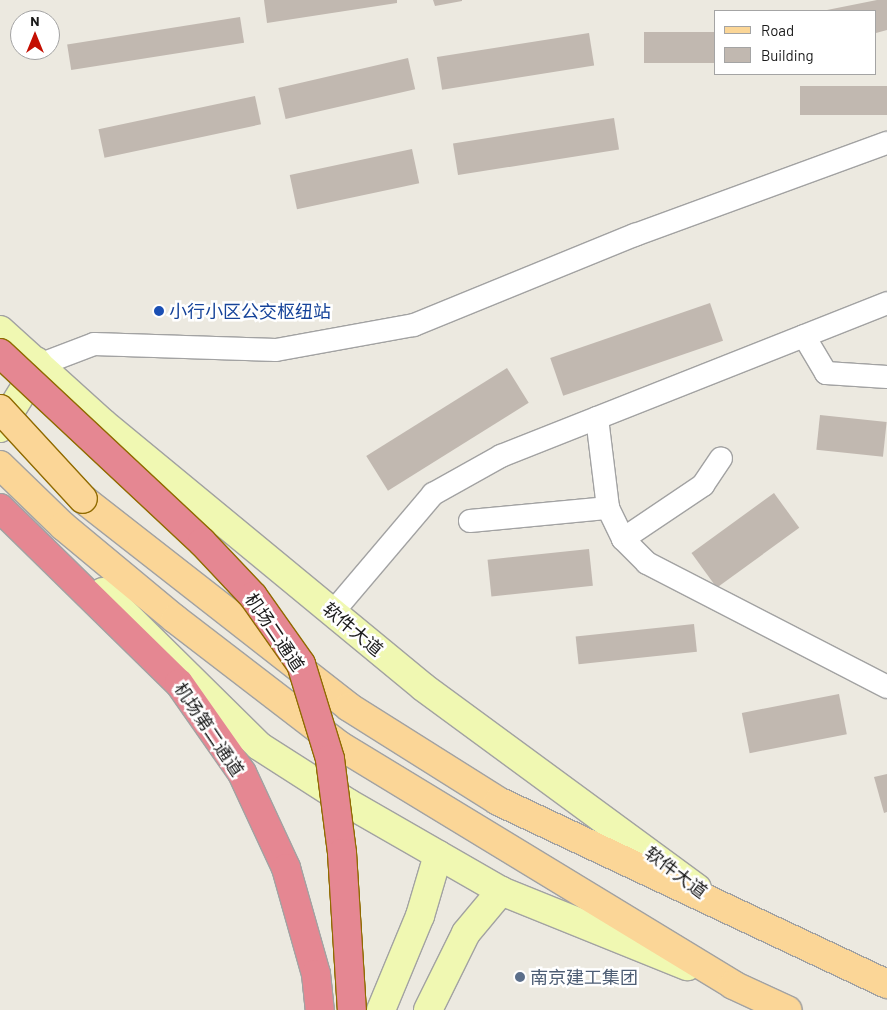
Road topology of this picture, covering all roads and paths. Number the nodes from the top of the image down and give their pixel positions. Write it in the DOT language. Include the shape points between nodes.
graph roads {
  1 [pos="887,143"];
  2 [pos="887,303"];
  3 [pos="0,311"];
  4 [pos="0,330"];
  5 [pos="804,336"];
  6 [pos="0,353"];
  7 [pos="39,365"];
  8 [pos="887,377"];
  9 [pos="0,410"];
  10 [pos="597,418"];
  11 [pos="0,428"];
  12 [pos="721,458"];
  13 [pos="0,465"];
  14 [pos="0,499"];
  15 [pos="0,508"];
  16 [pos="608,508"];
  17 [pos="470,521"];
  18 [pos="623,539"];
  19 [pos="333,612"];
  20 [pos="887,687"];
  21 [pos="438,855"];
  22 [pos="501,891"];
  23 [pos="722,907"];
  24 [pos="733,984"];
  25 [pos="887,984"];
  26 [pos="320,1010"];
  27 [pos="352,1010"];
  28 [pos="381,1010"];
  29 [pos="428,1010"];
  30 [pos="787,1010"];
  1 -- 7 [label="street" via="636,235 414,325 276,350 94,344"];
  2 -- 5 [label="street"];
  3 -- 7 [label="street"];
  4 -- 7 [label="street, 软件大道"];
  5 -- 8 [label="street" via="826,373"];
  5 -- 10 [label="street"];
  6 -- 27 [label="highway, 机场二通道, bridge" via="202,542 253,596 301,664 330,759 342,853"];
  7 -- 11 [label="street"];
  7 -- 19 [label="street, 软件大道"];
  9 -- 23 [label="main road, 软件大道, bridge" via="83,498 256,638 349,706 498,801"];
  10 -- 16 [label="street"];
  10 -- 19 [label="street" via="501,456 433,494"];
  12 -- 18 [label="street" via="703,485"];
  13 -- 24 [label="main road" via="63,526 252,683 339,745"];
  14 -- 21 [label="street" via="142,627 259,746"];
  15 -- 26 [label="highway, 机场第二通道" via="179,683 242,774 286,868 316,974"];
  16 -- 17 [label="street"];
  16 -- 18 [label="street"];
  18 -- 20 [label="street" via="647,564"];
  19 -- 23 [label="street, 软件大道" via="423,687"];
  21 -- 22 [label="street"];
  21 -- 28 [label="street" via="420,916"];
  22 -- 24 [label="street"];
  22 -- 29 [label="street" via="466,933"];
  23 -- 25 [label="main road, 软件大道"];
  24 -- 30 [label="main road"];
}
